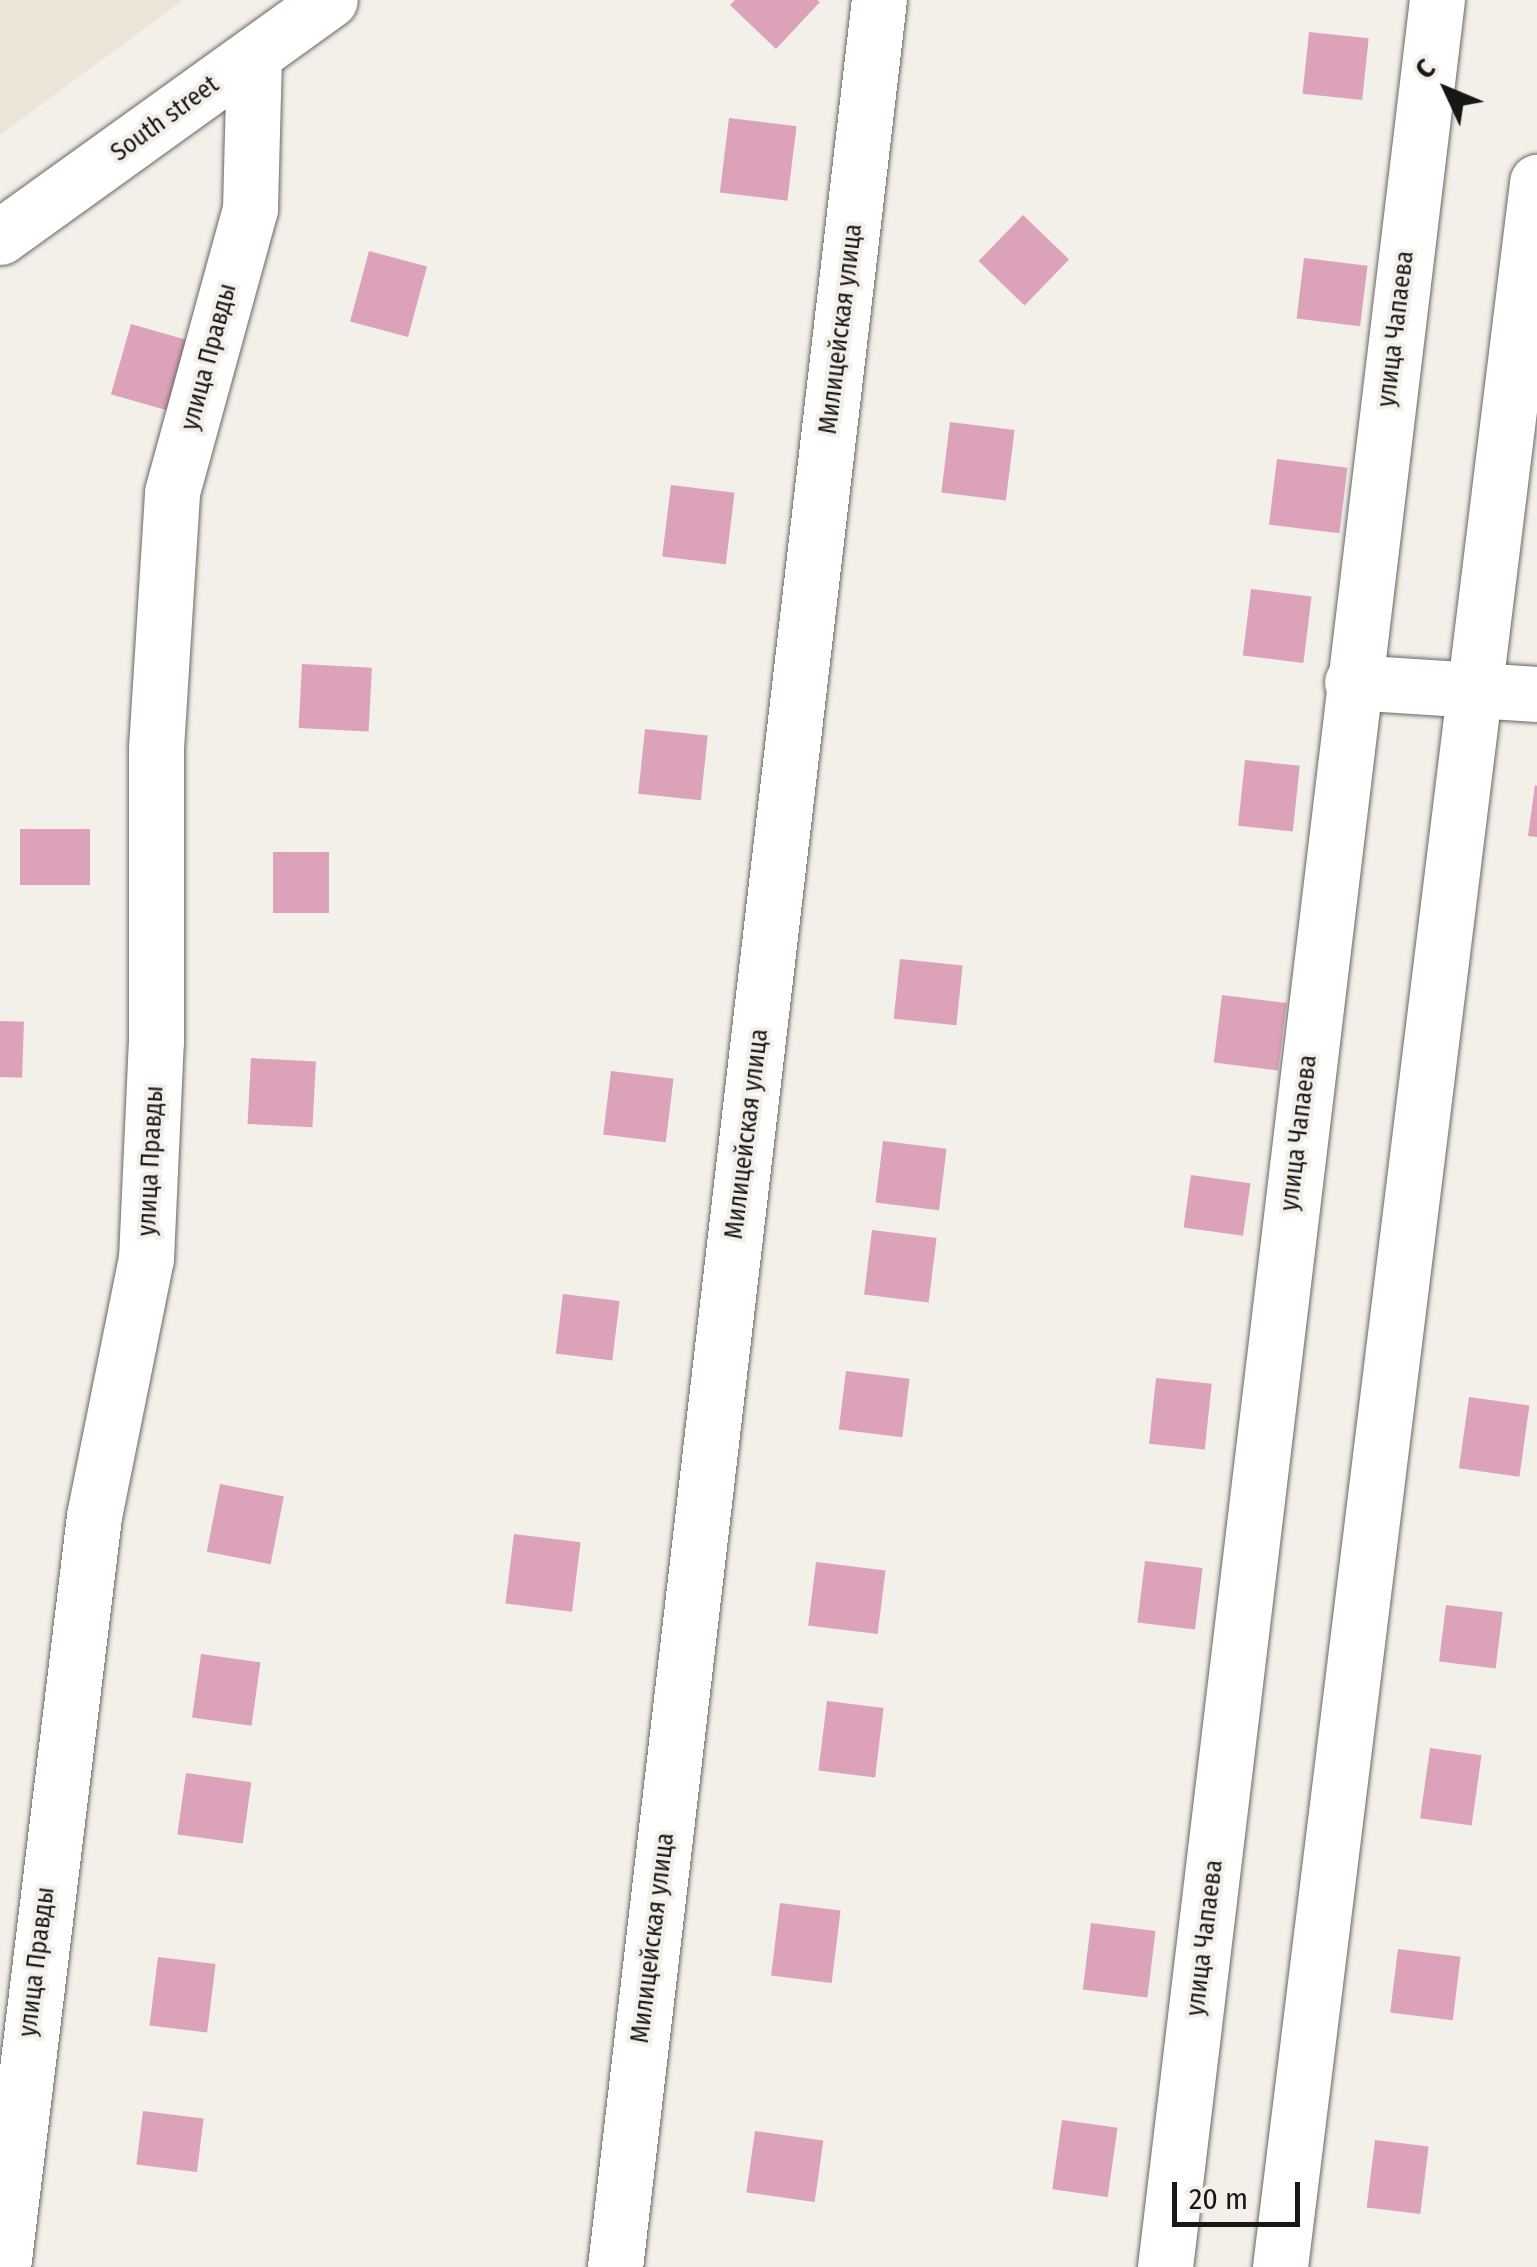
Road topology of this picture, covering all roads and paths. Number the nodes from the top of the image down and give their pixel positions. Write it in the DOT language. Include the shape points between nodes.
graph roads {
  1 [pos="330,0"];
  2 [pos="879,0"];
  3 [pos="1437,0"];
  4 [pos="254,56"];
  5 [pos="1537,182"];
  6 [pos="0,237"];
  7 [pos="1352,682"];
  8 [pos="1474,690"];
  9 [pos="1537,694"];
  10 [pos="3,2267"];
  11 [pos="615,2267"];
  12 [pos="1165,2267"];
  13 [pos="1280,2267"];
  1 -- 4 [label="street, South street"];
  2 -- 11 [label="street, Милицейская улица"];
  3 -- 7 [label="street, улица Чапаева"];
  4 -- 6 [label="street, South street"];
  4 -- 10 [label="street, улица Правды" via="250,209 172,492 156,748 156,1042 146,1260 94,1516"];
  5 -- 8 [label="street"];
  7 -- 8 [label="street"];
  7 -- 12 [label="street, улица Чапаева"];
  8 -- 9 [label="street"];
  8 -- 13 [label="street"];
}
